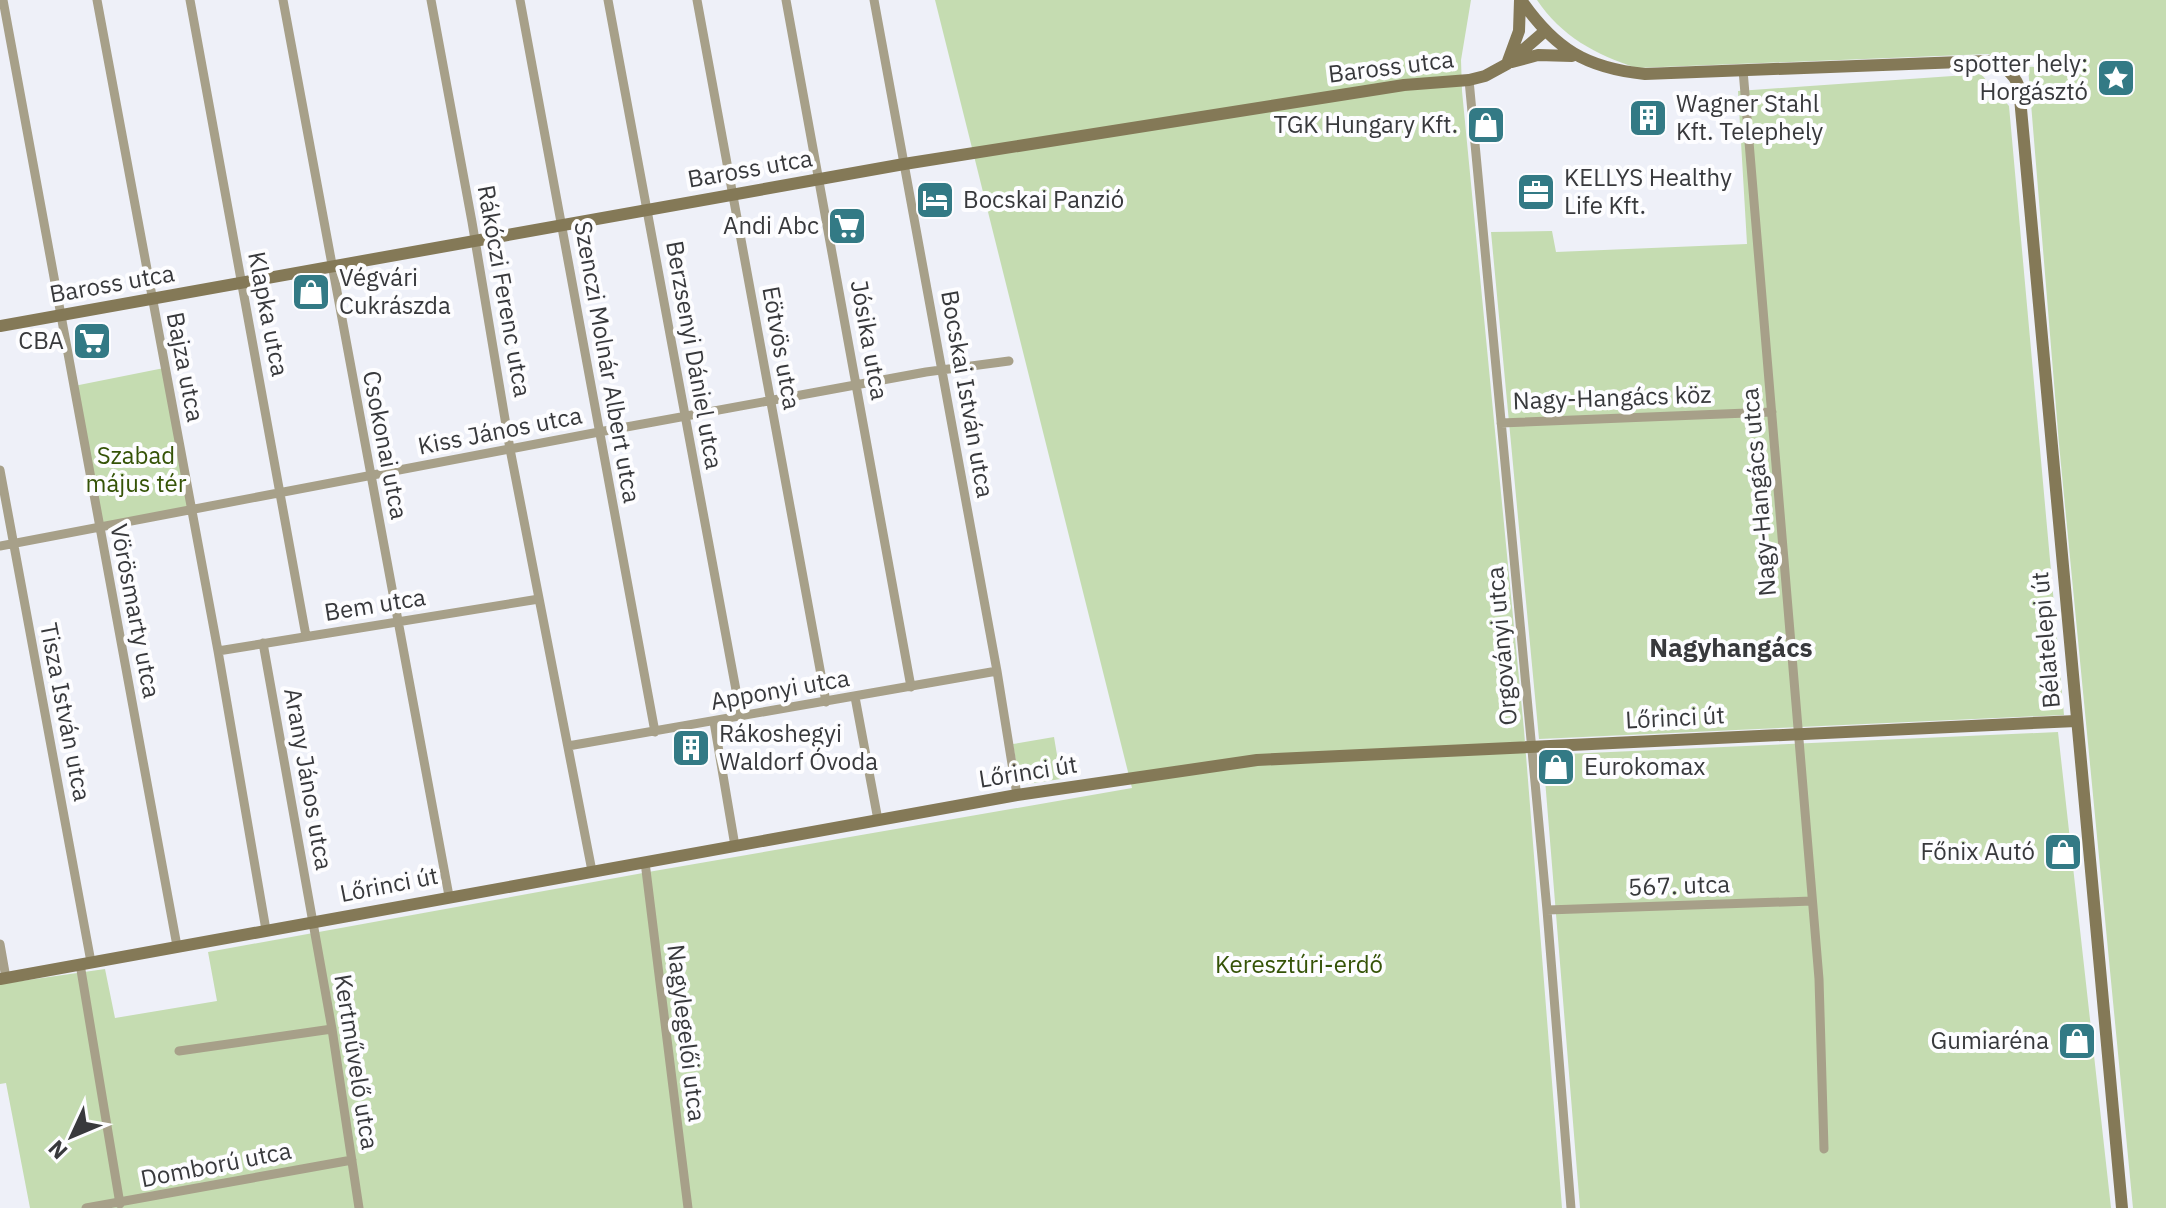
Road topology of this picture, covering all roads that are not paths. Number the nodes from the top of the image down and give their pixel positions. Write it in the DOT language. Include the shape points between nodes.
graph roads {
  1 [pos="3,0"];
  2 [pos="97,0"];
  3 [pos="190,0"];
  4 [pos="283,0"];
  5 [pos="431,0"];
  6 [pos="520,0"];
  7 [pos="608,0"];
  8 [pos="697,0"];
  9 [pos="786,0"];
  10 [pos="874,0"];
  11 [pos="1520,0"];
  12 [pos="1545,31"];
  13 [pos="1579,57"];
  14 [pos="1507,64"];
  15 [pos="1743,70"];
  16 [pos="2009,70"];
  17 [pos="1469,80"];
  18 [pos="904,164"];
  19 [pos="819,179"];
  20 [pos="734,194"];
  21 [pos="647,210"];
  22 [pos="562,226"];
  23 [pos="476,241"];
  24 [pos="332,267"];
  25 [pos="242,283"];
  26 [pos="151,300"];
  27 [pos="59,316"];
  28 [pos="0,326"];
  29 [pos="1009,361"];
  30 [pos="942,371"];
  31 [pos="857,386"];
  32 [pos="770,402"];
  33 [pos="1772,412"];
  34 [pos="685,417"];
  35 [pos="1501,423"];
  36 [pos="599,432"];
  37 [pos="510,449"];
  38 [pos="0,470"];
  39 [pos="370,476"];
  40 [pos="280,492"];
  41 [pos="192,509"];
  42 [pos="99,526"];
  43 [pos="13,544"];
  44 [pos="0,546"];
  45 [pos="539,599"];
  46 [pos="399,622"];
  47 [pos="306,636"];
  48 [pos="263,643"];
  49 [pos="218,651"];
  50 [pos="997,671"];
  51 [pos="911,687"];
  52 [pos="855,697"];
  53 [pos="826,702"];
  54 [pos="741,717"];
  55 [pos="2076,721"];
  56 [pos="714,722"];
  57 [pos="655,732"];
  58 [pos="1800,734"];
  59 [pos="568,746"];
  60 [pos="1531,748"];
  61 [pos="1017,795"];
  62 [pos="878,820"];
  63 [pos="735,846"];
  64 [pos="645,862"];
  65 [pos="592,871"];
  66 [pos="449,896"];
  67 [pos="1812,901"];
  68 [pos="1547,910"];
  69 [pos="312,922"];
  70 [pos="266,930"];
  71 [pos="0,944"];
  72 [pos="177,946"];
  73 [pos="86,963"];
  74 [pos="3,978"];
  75 [pos="332,1029"];
  76 [pos="179,1051"];
  77 [pos="1824,1149"];
  78 [pos="352,1160"];
  79 [pos="120,1204"];
  80 [pos="86,1208"];
  81 [pos="359,1208"];
  82 [pos="688,1208"];
  83 [pos="1571,1208"];
  84 [pos="2122,1208"];
  1 -- 27 [label="street, Vörösmarty utca"];
  2 -- 26 [label="street, Bajza utca"];
  3 -- 25 [label="street, Klapka utca"];
  4 -- 24 [label="street, Csokonai utca"];
  5 -- 23 [label="street, Rákóczi Ferenc utca"];
  6 -- 22 [label="street, Szenczi Molnár Albert utca"];
  7 -- 21 [label="street, Berzsenyi Dániel utca"];
  8 -- 20 [label="street, Eötvös utca"];
  9 -- 19 [label="street, Jósika utca"];
  10 -- 18 [label="street, Bocskai István utca"];
  11 -- 12 [label="street"];
  11 -- 14 [label="street" via="1519,31"];
  12 -- 13 [label="street, Baross utca"];
  12 -- 14 [label="street, Baross utca"];
  13 -- 14 [label="street, Baross utca" via="1554,54"];
  13 -- 15 [label="street, Baross utca" via="1604,68 1645,74"];
  14 -- 17 [label="street, Baross utca"];
  15 -- 16 [label="street, Baross utca" via="1987,61"];
  15 -- 33 [label="street, Nagy-Hangács utca"];
  16 -- 55 [label="street, Bélatelepi út" via="2019,87"];
  17 -- 18 [label="street, Baross utca" via="1404,85"];
  17 -- 35 [label="street, Orgoványi utca"];
  18 -- 19 [label="street, Baross utca"];
  18 -- 30 [label="street, Bocskai István utca"];
  19 -- 20 [label="street, Baross utca"];
  19 -- 31 [label="street, Jósika utca"];
  20 -- 21 [label="street, Baross utca"];
  20 -- 32 [label="street, Eötvös utca"];
  21 -- 22 [label="street, Baross utca"];
  21 -- 34 [label="street, Berzsenyi Dániel utca"];
  22 -- 23 [label="street, Baross utca"];
  22 -- 36 [label="street, Szenczi Molnár Albert utca"];
  23 -- 24 [label="street, Baross utca"];
  23 -- 37 [label="street, Rákóczi Ferenc utca"];
  24 -- 25 [label="street, Baross utca"];
  24 -- 39 [label="street, Csokonai utca"];
  25 -- 26 [label="street, Baross utca"];
  25 -- 40 [label="street, Klapka utca"];
  26 -- 27 [label="street, Baross utca"];
  26 -- 41 [label="street, Bajza utca"];
  27 -- 28 [label="street, Baross utca"];
  27 -- 42 [label="street, Vörösmarty utca"];
  29 -- 30 [label="street, Kiss János utca"];
  30 -- 31 [label="street, Kiss János utca"];
  30 -- 50 [label="street, Bocskai István utca"];
  31 -- 32 [label="street, Kiss János utca"];
  31 -- 51 [label="street, Jósika utca"];
  32 -- 34 [label="street, Kiss János utca"];
  32 -- 53 [label="street, Eötvös utca"];
  33 -- 35 [label="street, Nagy-Hangács köz"];
  33 -- 58 [label="street, Nagy-Hangács utca"];
  34 -- 36 [label="street, Kiss János utca"];
  34 -- 54 [label="street, Berzsenyi Dániel utca"];
  35 -- 60 [label="street, Orgoványi utca"];
  36 -- 37 [label="street, Kiss János utca"];
  36 -- 57 [label="street, Szenczi Molnár Albert utca"];
  37 -- 39 [label="street, Kiss János utca"];
  37 -- 45 [label="street, Rákóczi Ferenc utca"];
  38 -- 43 [label="street, Tisza István utca"];
  39 -- 40 [label="street, Kiss János utca"];
  39 -- 46 [label="street, Csokonai utca"];
  40 -- 41 [label="street, Kiss János utca"];
  40 -- 47 [label="street, Klapka utca"];
  41 -- 42 [label="street, Kiss János utca"];
  41 -- 49 [label="street, Bajza utca"];
  42 -- 43 [label="street, Kiss János utca"];
  42 -- 72 [label="street, Vörösmarty utca"];
  43 -- 44 [label="street, Kiss János utca"];
  43 -- 73 [label="street, Tisza István utca"];
  45 -- 46 [label="street, Bem utca"];
  45 -- 59 [label="street, Rákóczi Ferenc utca"];
  46 -- 47 [label="street, Bem utca"];
  46 -- 66 [label="street, Csokonai utca"];
  47 -- 48 [label="street, Bem utca"];
  48 -- 49 [label="street, Bem utca"];
  48 -- 69 [label="street, Arany János utca"];
  49 -- 70 [label="street, Bajza utca"];
  50 -- 51 [label="street, Apponyi utca"];
  50 -- 61 [label="street, Bocskai István utca"];
  51 -- 52 [label="street, Apponyi utca"];
  52 -- 53 [label="street, Apponyi utca"];
  52 -- 62 [label="street"];
  53 -- 54 [label="street, Apponyi utca"];
  54 -- 56 [label="street, Apponyi utca"];
  55 -- 58 [label="street, Lőrinci út"];
  55 -- 84 [label="street, Bélatelepi út"];
  56 -- 57 [label="street, Apponyi utca"];
  56 -- 63 [label="street"];
  57 -- 59 [label="street, Apponyi utca"];
  58 -- 60 [label="street, Lőrinci út"];
  58 -- 67 [label="street, Nagy-Hangács utca"];
  59 -- 65 [label="street, Rákóczi Ferenc utca"];
  60 -- 61 [label="street, Lőrinci út" via="1257,760"];
  60 -- 68 [label="street, Orgoványi utca"];
  61 -- 62 [label="street, Lőrinci út"];
  62 -- 63 [label="street, Lőrinci út"];
  63 -- 64 [label="street, Lőrinci út"];
  64 -- 65 [label="street, Lőrinci út"];
  64 -- 82 [label="street, Nagylegelői utca"];
  65 -- 66 [label="street, Lőrinci út"];
  66 -- 69 [label="street, Lőrinci út"];
  67 -- 68 [label="street, 567. utca"];
  67 -- 77 [label="street, Nagy-Hangács utca"];
  68 -- 83 [label="street, Orgoványi utca"];
  69 -- 70 [label="street, Lőrinci út"];
  69 -- 75 [label="street, Kertművelő utca"];
  70 -- 72 [label="street, Lőrinci út"];
  71 -- 74 [label="street"];
  72 -- 73 [label="street, Lőrinci út"];
  73 -- 74 [label="street, Lőrinci út"];
  73 -- 79 [label="street, Tisza István utca"];
  75 -- 76 [label="street"];
  75 -- 78 [label="street, Kertművelő utca"];
  78 -- 79 [label="street, Domború utca"];
  78 -- 81 [label="street, Kertművelő utca"];
  79 -- 80 [label="street, Domború utca"];
}
